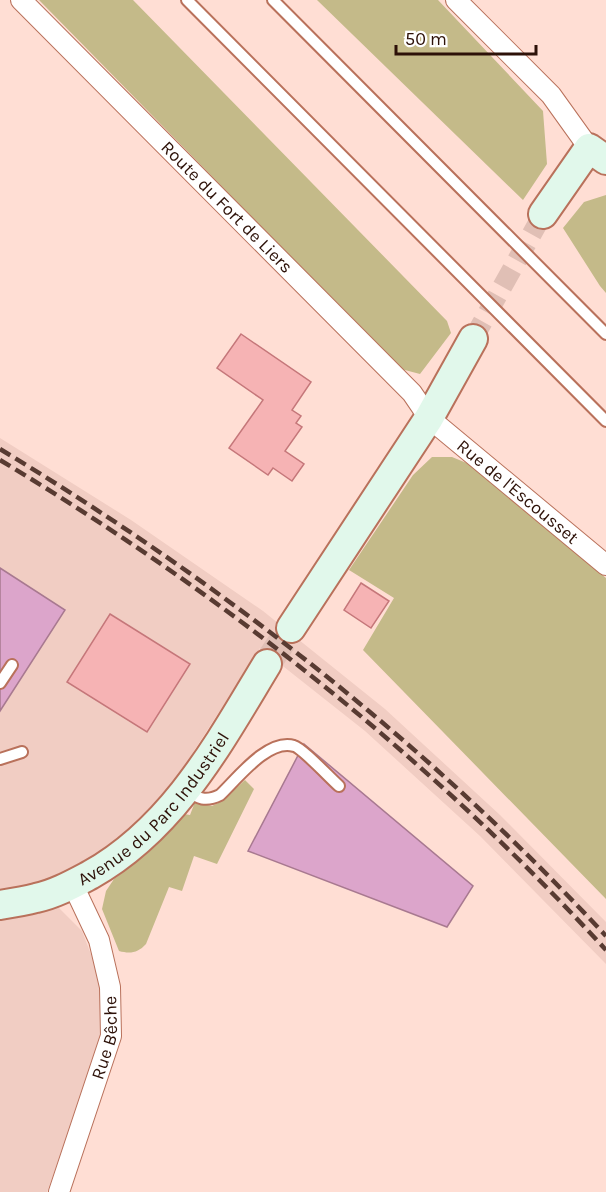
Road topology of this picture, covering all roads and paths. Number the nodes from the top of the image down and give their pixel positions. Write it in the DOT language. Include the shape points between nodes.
graph roads {
  1 [pos="21,0"];
  2 [pos="187,0"];
  3 [pos="273,0"];
  4 [pos="456,0"];
  5 [pos="598,154"];
  6 [pos="543,214"];
  7 [pos="606,334"];
  8 [pos="473,339"];
  9 [pos="429,418"];
  10 [pos="606,422"];
  11 [pos="606,565"];
  12 [pos="291,628"];
  13 [pos="267,664"];
  14 [pos="12,665"];
  15 [pos="0,683"];
  16 [pos="22,752"];
  17 [pos="0,759"];
  18 [pos="339,786"];
  19 [pos="186,790"];
  20 [pos="73,885"];
  21 [pos="0,905"];
  22 [pos="59,1192"];
  1 -- 9 [label="street, Route du Fort de Liers" via="412,393"];
  2 -- 10 [label="lane"];
  3 -- 7 [label="lane"];
  4 -- 5 [label="street" via="551,95"];
  5 -- 6 [label="street"];
  8 -- 9 [label="street"];
  9 -- 11 [label="street, Rue de l'Escousset"];
  9 -- 12 [label="street"];
  13 -- 19 [label="street, Avenue du Parc Industriel"];
  14 -- 15 [label="lane"];
  16 -- 17 [label="lane"];
  18 -- 19 [label="lane" via="296,746 281,744 263,753 212,799 195,797"];
  19 -- 20 [label="street, Avenue du Parc Industriel" via="141,840 116,861"];
  20 -- 21 [label="street, Avenue du Parc Industriel" via="37,898"];
  20 -- 22 [label="street, Rue Bêche" via="99,940 110,987 111,1036"];
}
